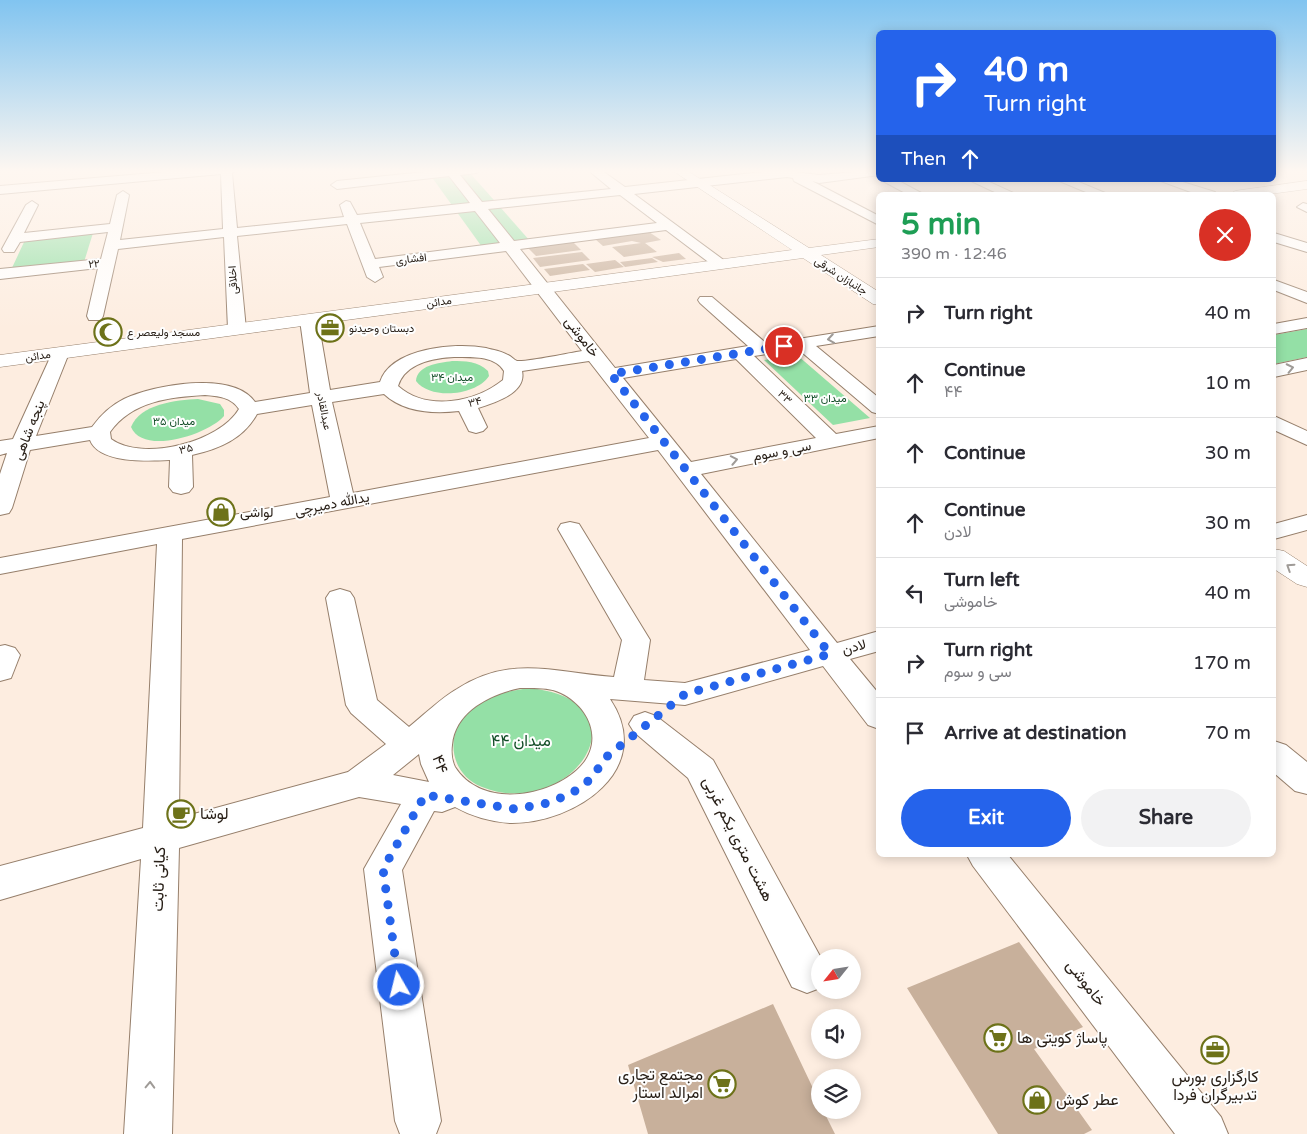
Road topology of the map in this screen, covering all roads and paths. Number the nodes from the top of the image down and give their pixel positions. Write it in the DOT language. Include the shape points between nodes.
graph roads {
  1 [pos="23,223"];
  2 [pos="117,223"];
  3 [pos="229,223"];
  4 [pos="325,223"];
  5 [pos="353,223"];
  6 [pos="492,223"];
  7 [pos="664,223"];
  8 [pos="759,223"];
  9 [pos="668,226"];
  10 [pos="116,227"];
  11 [pos="230,233"];
  12 [pos="15,238"];
  13 [pos="1276,238"];
  14 [pos="876,243"];
  15 [pos="111,245"];
  16 [pos="1304,246"];
  17 [pos="511,247"];
  18 [pos="1276,250"];
  19 [pos="805,253"];
  20 [pos="2,260"];
  21 [pos="107,262"];
  22 [pos="720,264"];
  23 [pos="0,274"];
  24 [pos="1276,286"];
  25 [pos="544,288"];
  26 [pos="876,298"];
  27 [pos="1307,298"];
  28 [pos="706,300"];
  29 [pos="95,316"];
  30 [pos="308,320"];
  31 [pos="1307,323"];
  32 [pos="237,329"];
  33 [pos="1276,329"];
  34 [pos="876,331"];
  35 [pos="801,343"];
  36 [pos="762,350"];
  37 [pos="60,353"];
  38 [pos="740,353"];
  39 [pos="596,354"];
  40 [pos="0,361"];
  41 [pos="1307,364"];
  42 [pos="512,367"];
  43 [pos="1276,372"];
  44 [pos="611,374"];
  45 [pos="388,387"];
  46 [pos="321,398"];
  47 [pos="466,404"];
  48 [pos="876,406"];
  49 [pos="249,409"];
  50 [pos="1276,423"];
  51 [pos="476,427"];
  52 [pos="99,432"];
  53 [pos="874,438"];
  54 [pos="1307,439"];
  55 [pos="831,441"];
  56 [pos="664,442"];
  57 [pos="22,445"];
  58 [pos="0,448"];
  59 [pos="181,451"];
  60 [pos="686,470"];
  61 [pos="181,487"];
  62 [pos="343,502"];
  63 [pos="0,508"];
  64 [pos="1307,522"];
  65 [pos="570,529"];
  66 [pos="1276,531"];
  67 [pos="170,534"];
  68 [pos="1276,558"];
  69 [pos="0,566"];
  70 [pos="1307,578"];
  71 [pos="340,598"];
  72 [pos="876,642"];
  73 [pos="830,654"];
  74 [pos="572,685"];
  75 [pos="627,689"];
  76 [pos="685,694"];
  77 [pos="449,713"];
  78 [pos="876,713"];
  79 [pos="645,724"];
  80 [pos="406,744"];
  81 [pos="1276,756"];
  82 [pos="605,758"];
  83 [pos="1307,781"];
  84 [pos="359,783"];
  85 [pos="425,795"];
  86 [pos="487,806"];
  87 [pos="161,838"];
  88 [pos="988,857"];
  89 [pos="0,883"];
  90 [pos="807,973"];
  91 [pos="418,1121"];
  92 [pos="148,1134"];
  93 [pos="1204,1134"];
  1 -- 12 [label="street"];
  2 -- 10 [label="street, ۲۲"];
  3 -- 11 [label="street, اخلاقی"];
  4 -- 11 [label="street"];
  5 -- 17 [label="street, افشاری" via="373,270"];
  6 -- 17 [label="street, خاموشی"];
  7 -- 9 [label="street"];
  8 -- 19 [label="main road, جانبازان شرقی"];
  9 -- 17 [label="street, افشاری"];
  9 -- 22 [label="street"];
  10 -- 12 [label="street"];
  10 -- 15 [label="street, ۲۲"];
  11 -- 15 [label="street"];
  11 -- 32 [label="street, اخلاقی"];
  12 -- 20 [label="street"];
  13 -- 16 [label="street"];
  14 -- 19 [label="main road, مدائن"];
  15 -- 21 [label="street, ۲۲"];
  16 -- 18 [label="street"];
  17 -- 25 [label="street, خاموشی"];
  19 -- 22 [label="main road, مدائن"];
  19 -- 26 [label="main road, جانبازان شرقی"];
  21 -- 23 [label="street, ۲۲"];
  21 -- 29 [label="street"];
  22 -- 25 [label="main road, مدائن"];
  24 -- 27 [label="street"];
  25 -- 30 [label="main road, مدائن"];
  25 -- 39 [label="street, خاموشی"];
  28 -- 36 [label="street"];
  30 -- 32 [label="main road, مدائن"];
  30 -- 46 [label="street, عبدالقادر"];
  31 -- 33 [label="street"];
  32 -- 37 [label="main road, مدائن"];
  34 -- 35 [label="street, one-way"];
  35 -- 36 [label="street"];
  35 -- 48 [label="street"];
  36 -- 38 [label="street"];
  37 -- 40 [label="main road, مدائن"];
  37 -- 57 [label="street, پنجه شاهی"];
  38 -- 44 [label="street"];
  38 -- 55 [label="street, ۳۳"];
  39 -- 42 [label="street"];
  39 -- 44 [label="street, خاموشی"];
  43 -- 41 [label="street, one-way"];
  42 -- 45 [label="street" via="487,354 442,344 427,356 397,369 389,378"];
  42 -- 47 [label="street, ۳۴" via="514,376 510,384 500,392"];
  44 -- 56 [label="street, خاموشی"];
  45 -- 46 [label="street"];
  45 -- 47 [label="street, ۳۴" via="394,395 424,405"];
  46 -- 49 [label="street"];
  46 -- 62 [label="street, عبدالقادر"];
  47 -- 51 [label="street"];
  49 -- 52 [label="street" via="236,394 185,382 119,410 105,421"];
  49 -- 59 [label="street, ۳۵" via="246,418 230,432"];
  50 -- 54 [label="street"];
  52 -- 57 [label="street"];
  52 -- 59 [label="street, ۳۵" via="101,442 112,450 155,455"];
  53 -- 55 [label="street, سی و سوم"];
  60 -- 55 [label="street, سی و سوم, one-way"];
  56 -- 60 [label="street, خاموشی"];
  56 -- 62 [label="street, یدالله دمیرچی"];
  57 -- 58 [label="street"];
  57 -- 63 [label="street, پنجه شاهی"];
  59 -- 61 [label="street"];
  60 -- 73 [label="street, خاموشی"];
  62 -- 67 [label="street, یدالله دمیرچی"];
  64 -- 66 [label="street"];
  65 -- 75 [label="street" via="636,640"];
  67 -- 69 [label="street, یدالله دمیرچی"];
  67 -- 87 [label="street, کیانی ثابت"];
  70 -- 68 [label="main road, one-way"];
  71 -- 80 [label="street" via="362,705"];
  72 -- 73 [label="street, لادن"];
  73 -- 76 [label="street, لادن"];
  73 -- 78 [label="street, خاموشی"];
  74 -- 75 [label="street"];
  74 -- 77 [label="street, ۴۴" via="548,678 520,678 493,684 468,696"];
  74 -- 82 [label="street, ۴۴" via="593,698 606,715 610,736"];
  75 -- 76 [label="street"];
  76 -- 79 [label="street"];
  77 -- 80 [label="street"];
  77 -- 86 [label="street, ۴۴" via="438,730 434,748 438,767 448,784 459,793"];
  79 -- 82 [label="street"];
  79 -- 90 [label="street, هشت متری یکم غربی" via="701,769"];
  80 -- 84 [label="street"];
  81 -- 83 [label="street"];
  82 -- 86 [label="street, ۴۴" via="592,778 571,794 544,804 515,809"];
  84 -- 85 [label="street"];
  84 -- 87 [label="street"];
  85 -- 86 [label="street"];
  85 -- 91 [label="street" via="383,869"];
  87 -- 89 [label="street"];
  92 -- 87 [label="street, کیانی ثابت, one-way"];
  88 -- 93 [label="street, خاموشی"];
}
